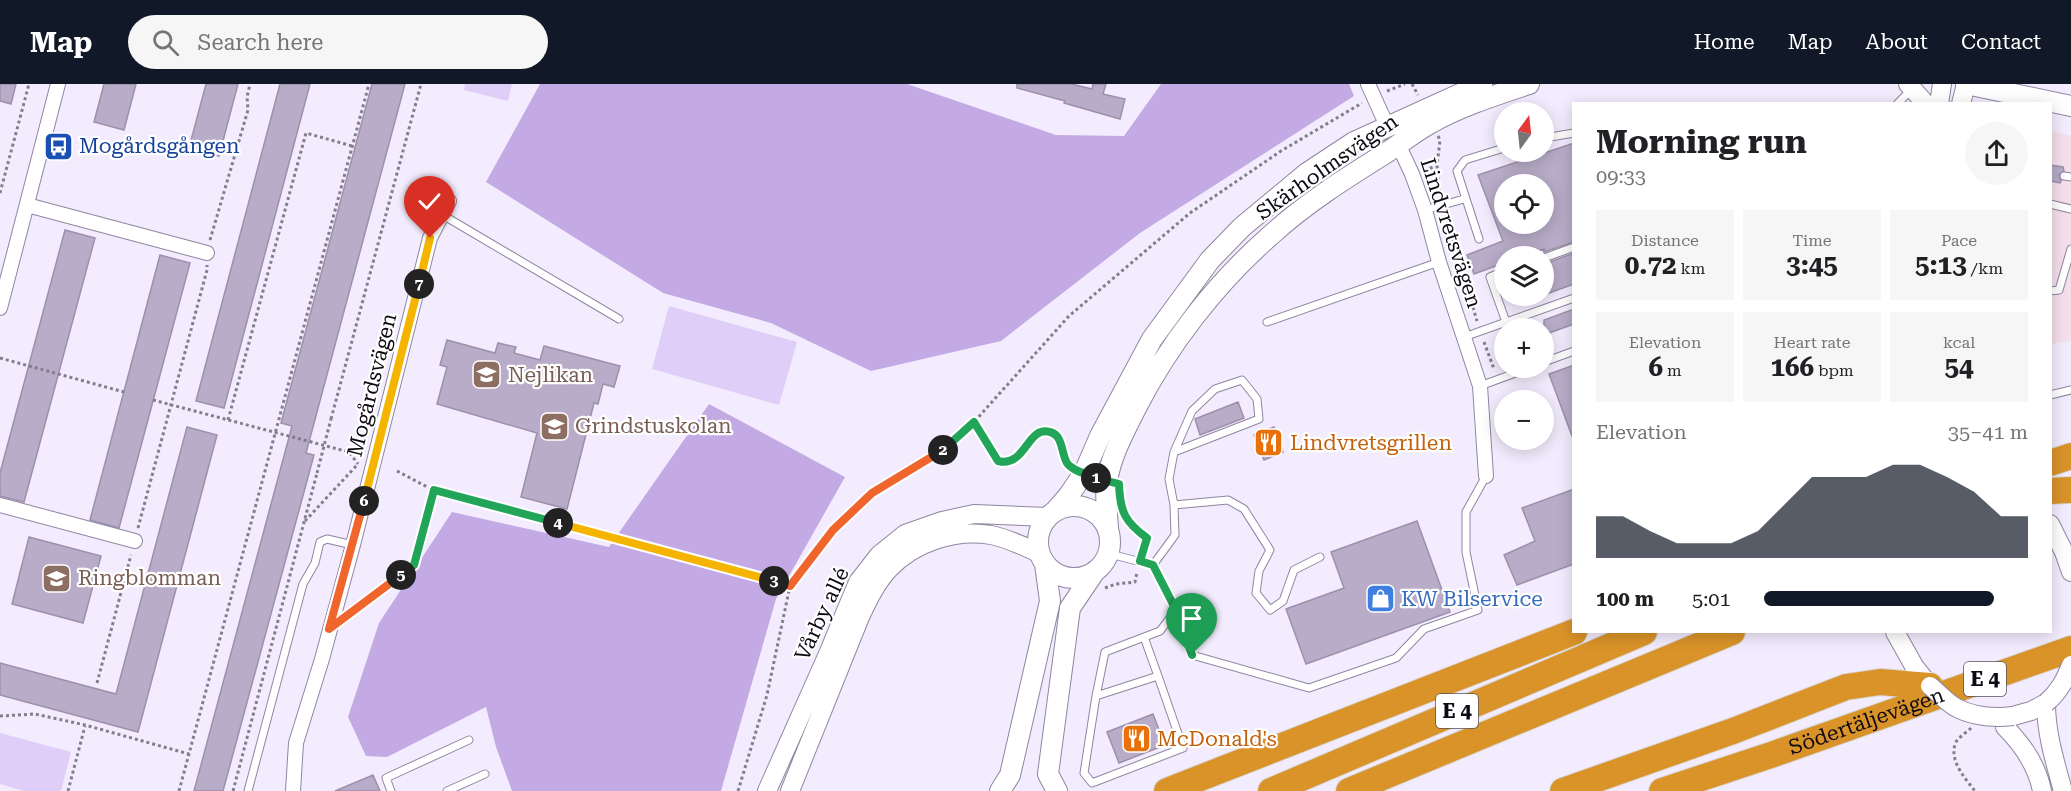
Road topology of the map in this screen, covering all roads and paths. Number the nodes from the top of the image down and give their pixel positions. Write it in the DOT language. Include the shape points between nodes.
graph roads {
  1 [pos="29,84"];
  2 [pos="58,84"];
  3 [pos="369,84"];
  4 [pos="421,84"];
  5 [pos="1405,84"];
  6 [pos="1482,84"];
  7 [pos="1529,84"];
  8 [pos="1942,84"];
  9 [pos="1966,84"];
  10 [pos="1910,86"];
  11 [pos="1371,90"];
  12 [pos="1899,102"];
  13 [pos="1924,102"];
  14 [pos="1939,102"];
  15 [pos="1962,102"];
  16 [pos="2052,102"];
  17 [pos="2052,102"];
  18 [pos="2071,106"];
  19 [pos="1387,126"];
  20 [pos="1572,132"];
  21 [pos="1554,136"];
  22 [pos="1398,144"];
  23 [pos="352,146"];
  24 [pos="1494,150"];
  25 [pos="1412,174"];
  26 [pos="0,193"];
  27 [pos="1464,199"];
  28 [pos="449,201"];
  29 [pos="1443,204"];
  30 [pos="2052,204"];
  31 [pos="27,205"];
  32 [pos="2071,209"];
  33 [pos="1425,210"];
  34 [pos="441,214"];
  35 [pos="1479,239"];
  36 [pos="1572,248"];
  37 [pos="2071,249"];
  38 [pos="207,253"];
  39 [pos="1554,254"];
  40 [pos="1439,262"];
  41 [pos="1494,275"];
  42 [pos="1494,288"];
  43 [pos="2052,291"];
  44 [pos="1572,299"];
  45 [pos="0,308"];
  46 [pos="1517,318"];
  47 [pos="619,319"];
  48 [pos="1267,322"];
  49 [pos="1494,326"];
  50 [pos="1480,331"];
  51 [pos="1464,337"];
  52 [pos="1572,352"];
  53 [pos="0,358"];
  54 [pos="1554,358"];
  55 [pos="1503,378"];
  56 [pos="1498,380"];
  57 [pos="1480,386"];
  58 [pos="2071,390"];
  59 [pos="124,392"];
  60 [pos="2052,395"];
  61 [pos="153,400"];
  62 [pos="228,420"];
  63 [pos="974,422"];
  64 [pos="277,433"];
  65 [pos="1174,452"];
  66 [pos="2071,456"];
  67 [pos="2052,463"];
  68 [pos="397,471"];
  69 [pos="1084,473"];
  70 [pos="1486,476"];
  71 [pos="434,490"];
  72 [pos="2071,490"];
  73 [pos="2052,491"];
  74 [pos="0,505"];
  75 [pos="1174,505"];
  76 [pos="1122,511"];
  77 [pos="1051,513"];
  78 [pos="305,522"];
  79 [pos="1108,528"];
  80 [pos="2052,528"];
  81 [pos="135,542"];
  82 [pos="353,545"];
  83 [pos="1110,554"];
  84 [pos="1320,557"];
  85 [pos="1042,558"];
  86 [pos="1140,561"];
  87 [pos="1153,565"];
  88 [pos="1095,571"];
  89 [pos="2071,572"];
  90 [pos="1135,582"];
  91 [pos="790,586"];
  92 [pos="1176,610"];
  93 [pos="329,629"];
  94 [pos="1572,633"];
  95 [pos="1642,633"];
  96 [pos="1730,633"];
  97 [pos="1896,633"];
  98 [pos="1144,638"];
  99 [pos="2071,649"];
  100 [pos="2071,665"];
  101 [pos="1158,676"];
  102 [pos="1930,687"];
  103 [pos="1096,696"];
  104 [pos="1899,708"];
  105 [pos="2046,708"];
  106 [pos="0,716"];
  107 [pos="2000,722"];
  108 [pos="85,725"];
  109 [pos="1972,727"];
  110 [pos="470,740"];
  111 [pos="189,754"];
  112 [pos="485,774"];
  113 [pos="68,791"];
  114 [pos="179,791"];
  115 [pos="233,791"];
  116 [pos="248,791"];
  117 [pos="293,791"];
  118 [pos="391,791"];
  119 [pos="447,791"];
  120 [pos="738,791"];
  121 [pos="767,791"];
  122 [pos="790,791"];
  123 [pos="1000,791"];
  124 [pos="1057,791"];
  125 [pos="1167,791"];
  126 [pos="1271,791"];
  127 [pos="1349,791"];
  128 [pos="1563,791"];
  129 [pos="1662,791"];
  130 [pos="1717,791"];
  131 [pos="1975,791"];
  132 [pos="2042,791"];
  133 [pos="2063,791"];
  1 -- 26 [label="path"];
  2 -- 31 [label="street"];
  3 -- 23 [label="path"];
  4 -- 78 [label="path, bridge"];
  5 -- 11 [label="path"];
  6 -- 19 [label="main road, Skärholmsvägen"];
  7 -- 22 [label="main road, Skärholmsvägen" via="1432,122"];
  8 -- 14 [label="street"];
  9 -- 15 [label="street"];
  9 -- 16 [label="main road"];
  10 -- 12 [label="lane"];
  10 -- 13 [label="street"];
  11 -- 19 [label="street"];
  11 -- 63 [label="path" via="1190,213 1069,316"];
  17 -- 18 [label="main road"];
  19 -- 22 [label="main road"];
  19 -- 69 [label="main road, Skärholmsvägen" via="1307,173 1242,227 1210,260 1152,339"];
  20 -- 21 [label="lane"];
  22 -- 25 [label="street, Lindvretsvägen"];
  22 -- 79 [label="main road, Skärholmsvägen" via="1271,234 1188,327 1143,395 1113,459 1107,481"];
  23 -- 62 [label="path" via="306,133"];
  23 -- 64 [label="path"];
  24 -- 27 [label="lane" via="1465,160 1456,171"];
  25 -- 29 [label="path" via="1437,166"];
  25 -- 33 [label="street, Lindvretsvägen"];
  27 -- 29 [label="lane"];
  27 -- 35 [label="lane"];
  28 -- 34 [label="street, Mogårdsvägen"];
  29 -- 33 [label="lane"];
  29 -- 50 [label="path"];
  30 -- 32 [label="lane"];
  31 -- 38 [label="street"];
  31 -- 45 [label="street"];
  33 -- 40 [label="street, Lindvretsvägen"];
  34 -- 47 [label="lane"];
  34 -- 82 [label="street, Mogårdsvägen" via="430,238"];
  36 -- 39 [label="lane"];
  37 -- 43 [label="lane" via="2059,290"];
  40 -- 48 [label="lane"];
  40 -- 51 [label="street, Lindvretsvägen"];
  41 -- 42 [label="lane" via="1490,277"];
  44 -- 46 [label="lane"];
  49 -- 50 [label="lane"];
  50 -- 51 [label="lane"];
  50 -- 56 [label="path"];
  51 -- 57 [label="street, Lindvretsvägen"];
  52 -- 54 [label="lane"];
  53 -- 59 [label="path"];
  55 -- 56 [label="lane"];
  56 -- 57 [label="lane"];
  57 -- 70 [label="street, Lindvretsvägen"];
  58 -- 60 [label="lane"];
  61 -- 62 [label="path"];
  62 -- 64 [label="path"];
  63 -- 69 [label="path" via="998,461 1016,459 1034,436 1048,431 1058,437 1067,462"];
  63 -- 91 [label="path" via="947,447 872,493 833,530"];
  64 -- 78 [label="path" via="349,452 358,464"];
  64 -- 111 [label="path"];
  65 -- 65 [label="lane" via="1192,411 1215,389 1242,380 1257,399 1259,419"];
  65 -- 75 [label="lane" via="1169,479"];
  66 -- 67 [label="highway"];
  68 -- 71 [label="path"];
  69 -- 77 [label="main road, Skärholmsvägen"];
  70 -- 92 [label="lane" via="1466,512 1466,552 1478,610 1424,628 1396,658 1309,688 1192,655"];
  71 -- 91 [label="path"];
  71 -- 93 [label="path" via="414,565"];
  72 -- 73 [label="highway"];
  74 -- 81 [label="street"];
  75 -- 84 [label="lane" via="1228,500 1244,509 1270,550 1259,571 1256,593 1270,610 1283,601 1294,570"];
  75 -- 87 [label="lane" via="1175,535"];
  76 -- 86 [label="path" via="1128,522 1147,538"];
  77 -- 79 [label="main road" via="1065,506 1086,507"];
  77 -- 85 [label="main road" via="1038,534"];
  77 -- 121 [label="street, Vårby allé" via="974,514 942,521 906,534 879,555 858,582"];
  78 -- 115 [label="path"];
  79 -- 83 [label="main road"];
  80 -- 89 [label="street"];
  82 -- 93 [label="street, Mogårdsvägen"];
  82 -- 116 [label="lane" via="327,539 320,542 315,563 303,584"];
  83 -- 86 [label="lane"];
  83 -- 88 [label="main road"];
  85 -- 88 [label="main road" via="1055,573 1068,578"];
  85 -- 122 [label="street, Vårby allé" via="992,536 959,534 905,554 870,594"];
  85 -- 123 [label="main road" via="1050,601 1011,775"];
  86 -- 87 [label="lane"];
  86 -- 90 [label="path"];
  87 -- 92 [label="lane"];
  88 -- 124 [label="main road" via="1070,608 1048,774"];
  91 -- 120 [label="path" via="767,695"];
  92 -- 98 [label="lane" via="1160,631"];
  93 -- 117 [label="street, Mogårdsvägen" via="296,743"];
  94 -- 125 [label="highway"];
  95 -- 126 [label="highway, E 4"];
  96 -- 127 [label="highway"];
  97 -- 102 [label="street"];
  98 -- 101 [label="lane"];
  98 -- 103 [label="lane" via="1105,651"];
  99 -- 104 [label="highway, Södertäljevägen / E 4"];
  100 -- 105 [label="street, bridge" via="2063,685"];
  101 -- 103 [label="lane"];
  101 -- 103 [label="lane" via="1183,748 1092,783 1084,773"];
  102 -- 107 [label="street, bridge" via="1957,708"];
  102 -- 128 [label="highway" via="1880,682 1846,687"];
  104 -- 129 [label="highway, Södertäljevägen / E 4"];
  104 -- 130 [label="highway" via="1814,753"];
  105 -- 107 [label="street, bridge"];
  105 -- 133 [label="street"];
  106 -- 108 [label="path" via="35,714"];
  107 -- 132 [label="street" via="2021,743"];
  108 -- 111 [label="path"];
  108 -- 113 [label="path"];
  109 -- 131 [label="path" via="1957,742 1954,758"];
  110 -- 118 [label="lane" via="386,778"];
  111 -- 114 [label="path"];
  112 -- 119 [label="lane"];
}
